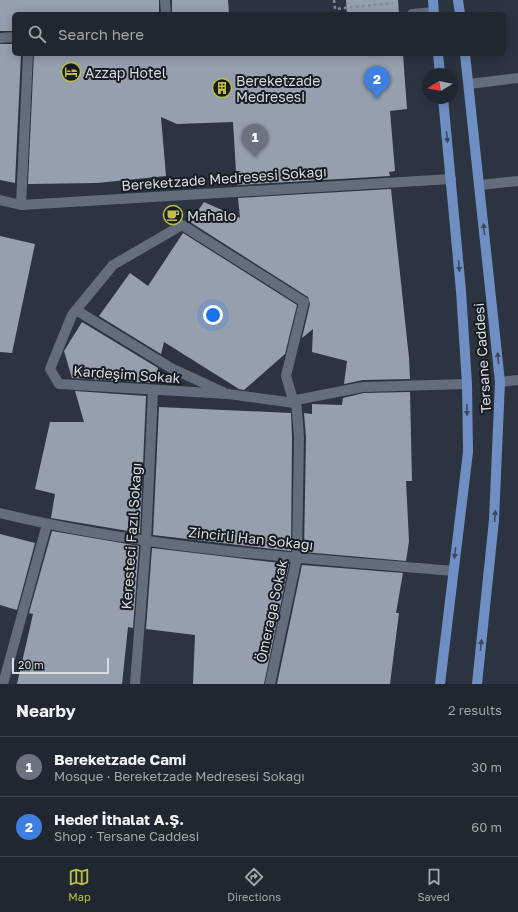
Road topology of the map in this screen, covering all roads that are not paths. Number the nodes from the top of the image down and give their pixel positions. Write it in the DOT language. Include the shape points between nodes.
graph roads {
  1 [pos="165,0"];
  2 [pos="433,0"];
  3 [pos="458,0"];
  4 [pos="166,12"];
  5 [pos="434,12"];
  6 [pos="460,12"];
  7 [pos="12,37"];
  8 [pos="0,38"];
  9 [pos="28,56"];
  10 [pos="438,56"];
  11 [pos="465,56"];
  12 [pos="439,68"];
  13 [pos="518,78"];
  14 [pos="469,84"];
  15 [pos="444,104"];
  16 [pos="451,179"];
  17 [pos="518,181"];
  18 [pos="480,185"];
  19 [pos="0,200"];
  20 [pos="21,205"];
  21 [pos="182,225"];
  22 [pos="76,310"];
  23 [pos="518,380"];
  24 [pos="500,382"];
  25 [pos="467,384"];
  26 [pos="153,390"];
  27 [pos="228,394"];
  28 [pos="295,401"];
  29 [pos="0,513"];
  30 [pos="47,524"];
  31 [pos="146,542"];
  32 [pos="297,557"];
  33 [pos="453,571"];
  34 [pos="3,684"];
  35 [pos="135,684"];
  36 [pos="270,684"];
  37 [pos="440,684"];
  38 [pos="477,684"];
  1 -- 4 [label="street"];
  2 -- 5 [label="main road"];
  3 -- 6 [label="main road"];
  7 -- 8 [label="street"];
  9 -- 20 [label="street"];
  10 -- 12 [label="main road"];
  11 -- 14 [label="main road, Tersane Caddesi"];
  13 -- 14 [label="street"];
  14 -- 18 [label="main road, Tersane Caddesi"];
  15 -- 16 [label="main road, Tersane Caddesi, one-way"];
  16 -- 20 [label="street, Bereketzade Medresesi Sokağı"];
  16 -- 25 [label="main road, Tersane Caddesi, one-way"];
  17 -- 18 [label="street"];
  24 -- 18 [label="main road, Tersane Caddesi, one-way"];
  19 -- 20 [label="street, Bereketzade Medresesi Sokağı"];
  21 -- 22 [label="street, Kardeşim Sokak" via="113,265"];
  21 -- 28 [label="street, Ömerağa Sokak" via="304,302 286,376"];
  22 -- 26 [label="street, Kardeşim Sokak" via="50,369 59,384"];
  22 -- 27 [label="street, Kardeşim Sokak" via="171,368"];
  23 -- 24 [label="street"];
  38 -- 24 [label="main road, Tersane Caddesi, one-way" via="494,520"];
  25 -- 28 [label="street, Kardeşim Sokak" via="363,387"];
  25 -- 33 [label="main road, Tersane Caddesi, one-way" via="468,452"];
  26 -- 27 [label="street, Kardeşim Sokak"];
  26 -- 31 [label="street, Keresteci Fazıl Sokağı"];
  27 -- 28 [label="street, Kardeşim Sokak"];
  28 -- 32 [label="street, Ömerağa Sokak" via="299,437"];
  29 -- 30 [label="street, Zincirli Han Sokağı"];
  30 -- 31 [label="street, Zincirli Han Sokağı"];
  30 -- 34 [label="street"];
  31 -- 32 [label="street, Zincirli Han Sokağı"];
  31 -- 35 [label="street, Keresteci Fazıl Sokağı"];
  32 -- 33 [label="street, Zincirli Han Sokağı"];
  32 -- 36 [label="street, Ömerağa Sokak"];
  33 -- 37 [label="main road, Tersane Caddesi"];
}
